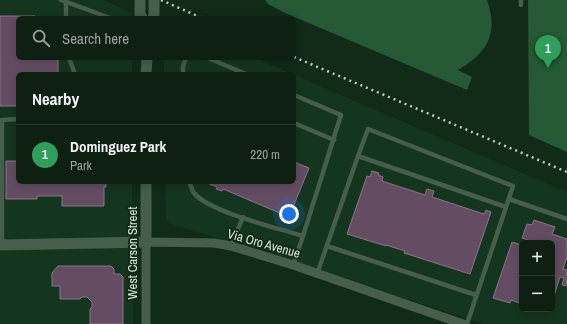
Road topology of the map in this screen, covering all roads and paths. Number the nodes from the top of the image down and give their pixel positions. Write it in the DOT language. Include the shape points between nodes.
graph roads {
  1 [pos="140,0"];
  2 [pos="154,0"];
  3 [pos="64,1"];
  4 [pos="66,16"];
  5 [pos="105,16"];
  6 [pos="141,16"];
  7 [pos="153,16"];
  8 [pos="70,60"];
  9 [pos="147,60"];
  10 [pos="185,60"];
  11 [pos="213,60"];
  12 [pos="74,72"];
  13 [pos="146,72"];
  14 [pos="183,72"];
  15 [pos="241,72"];
  16 [pos="296,96"];
  17 [pos="16,119"];
  18 [pos="296,124"];
  19 [pos="334,140"];
  20 [pos="358,156"];
  21 [pos="146,184"];
  22 [pos="191,184"];
  23 [pos="509,198"];
  24 [pos="506,207"];
  25 [pos="243,217"];
  26 [pos="567,219"];
  27 [pos="303,236"];
  28 [pos="146,242"];
  29 [pos="1,245"];
  30 [pos="230,246"];
  31 [pos="327,246"];
  32 [pos="292,265"];
  33 [pos="317,274"];
  34 [pos="476,295"];
  35 [pos="146,324"];
  36 [pos="463,324"];
  37 [pos="467,324"];
  1 -- 6 [label="street"];
  2 -- 7 [label="street"];
  3 -- 4 [label="lane"];
  3 -- 5 [label="lane"];
  8 -- 12 [label="lane"];
  9 -- 13 [label="street"];
  10 -- 14 [label="lane"];
  11 -- 15 [label="lane"];
  16 -- 19 [label="lane" via="341,115"];
  17 -- 29 [label="lane" via="2,120"];
  18 -- 19 [label="lane"];
  19 -- 27 [label="lane"];
  20 -- 23 [label="lane" via="368,129 513,186"];
  20 -- 24 [label="lane"];
  20 -- 31 [label="lane"];
  21 -- 28 [label="street, West Carson Street"];
  22 -- 25 [label="lane" via="194,193 212,206"];
  23 -- 24 [label="lane"];
  23 -- 26 [label="lane"];
  24 -- 34 [label="lane"];
  25 -- 27 [label="lane"];
  25 -- 30 [label="lane"];
  27 -- 32 [label="lane"];
  28 -- 29 [label="street, Via Oro Avenue"];
  28 -- 30 [label="street, Via Oro Avenue" via="214,243"];
  28 -- 35 [label="street, West Carson Street"];
  30 -- 32 [label="street, Via Oro Avenue"];
  31 -- 33 [label="lane"];
  31 -- 34 [label="lane"];
  32 -- 33 [label="street, Via Oro Avenue"];
  33 -- 36 [label="street, Via Oro Avenue"];
  34 -- 37 [label="lane"];
}
